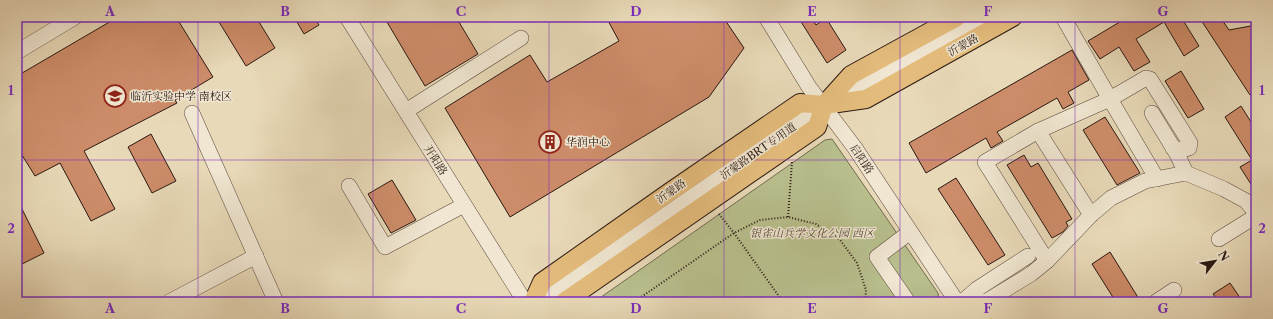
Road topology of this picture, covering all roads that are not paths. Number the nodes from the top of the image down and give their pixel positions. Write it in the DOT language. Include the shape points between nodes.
graph roads {
  1 [pos="75,17"];
  2 [pos="348,17"];
  3 [pos="766,17"];
  4 [pos="957,17"];
  5 [pos="985,17"];
  6 [pos="1013,17"];
  7 [pos="1063,17"];
  8 [pos="521,38"];
  9 [pos="17,52"];
  10 [pos="1110,99"];
  11 [pos="824,105"];
  12 [pos="406,111"];
  13 [pos="192,113"];
  14 [pos="1152,113"];
  15 [pos="1038,131"];
  16 [pos="1175,151"];
  17 [pos="1148,163"];
  18 [pos="1186,173"];
  19 [pos="1157,179"];
  20 [pos="349,186"];
  21 [pos="464,206"];
  22 [pos="1256,213"];
  23 [pos="1091,215"];
  24 [pos="1256,216"];
  25 [pos="910,232"];
  26 [pos="1219,238"];
  27 [pos="256,256"];
  28 [pos="1028,256"];
  29 [pos="1046,261"];
  30 [pos="1174,290"];
  31 [pos="169,302"];
  32 [pos="276,302"];
  33 [pos="524,302"];
  34 [pos="533,302"];
  35 [pos="540,302"];
  36 [pos="564,302"];
  37 [pos="908,302"];
  38 [pos="957,302"];
  39 [pos="962,302"];
  40 [pos="980,302"];
  41 [pos="1156,302"];
  1 -- 9 [label="street"];
  2 -- 12 [label="street, 开阳路"];
  3 -- 11 [label="street, 启阳路" via="809,87"];
  4 -- 11 [label="main road" via="851,75"];
  5 -- 11 [label="street, 沂蒙路BRT专用道"];
  6 -- 11 [label="main road, 沂蒙路" via="866,99"];
  7 -- 10 [label="street"];
  8 -- 12 [label="street"];
  10 -- 15 [label="street"];
  10 -- 16 [label="street" via="1146,78 1150,79 1190,143 1189,148"];
  10 -- 17 [label="street"];
  11 -- 25 [label="street, 启阳路"];
  11 -- 34 [label="main road, 沂蒙路" via="800,103 542,282"];
  11 -- 35 [label="street, 沂蒙路BRT专用道"];
  11 -- 36 [label="main road" via="817,127"];
  12 -- 21 [label="street, 开阳路"];
  13 -- 27 [label="street"];
  14 -- 16 [label="street"];
  15 -- 23 [label="street"];
  15 -- 29 [label="street" via="985,162"];
  16 -- 17 [label="street" via="1178,162 1166,172"];
  16 -- 18 [label="street"];
  17 -- 19 [label="street"];
  18 -- 19 [label="street"];
  18 -- 22 [label="street" via="1246,201"];
  19 -- 23 [label="street" via="1145,181 1111,198"];
  20 -- 21 [label="street" via="385,247"];
  21 -- 33 [label="street, 开阳路"];
  23 -- 29 [label="street"];
  24 -- 26 [label="street"];
  25 -- 37 [label="street" via="877,257"];
  25 -- 38 [label="street, 启阳路"];
  27 -- 31 [label="street"];
  27 -- 32 [label="street"];
  28 -- 39 [label="street" via="977,289"];
  29 -- 40 [label="street" via="1031,274 987,301"];
  30 -- 41 [label="street"];
}
